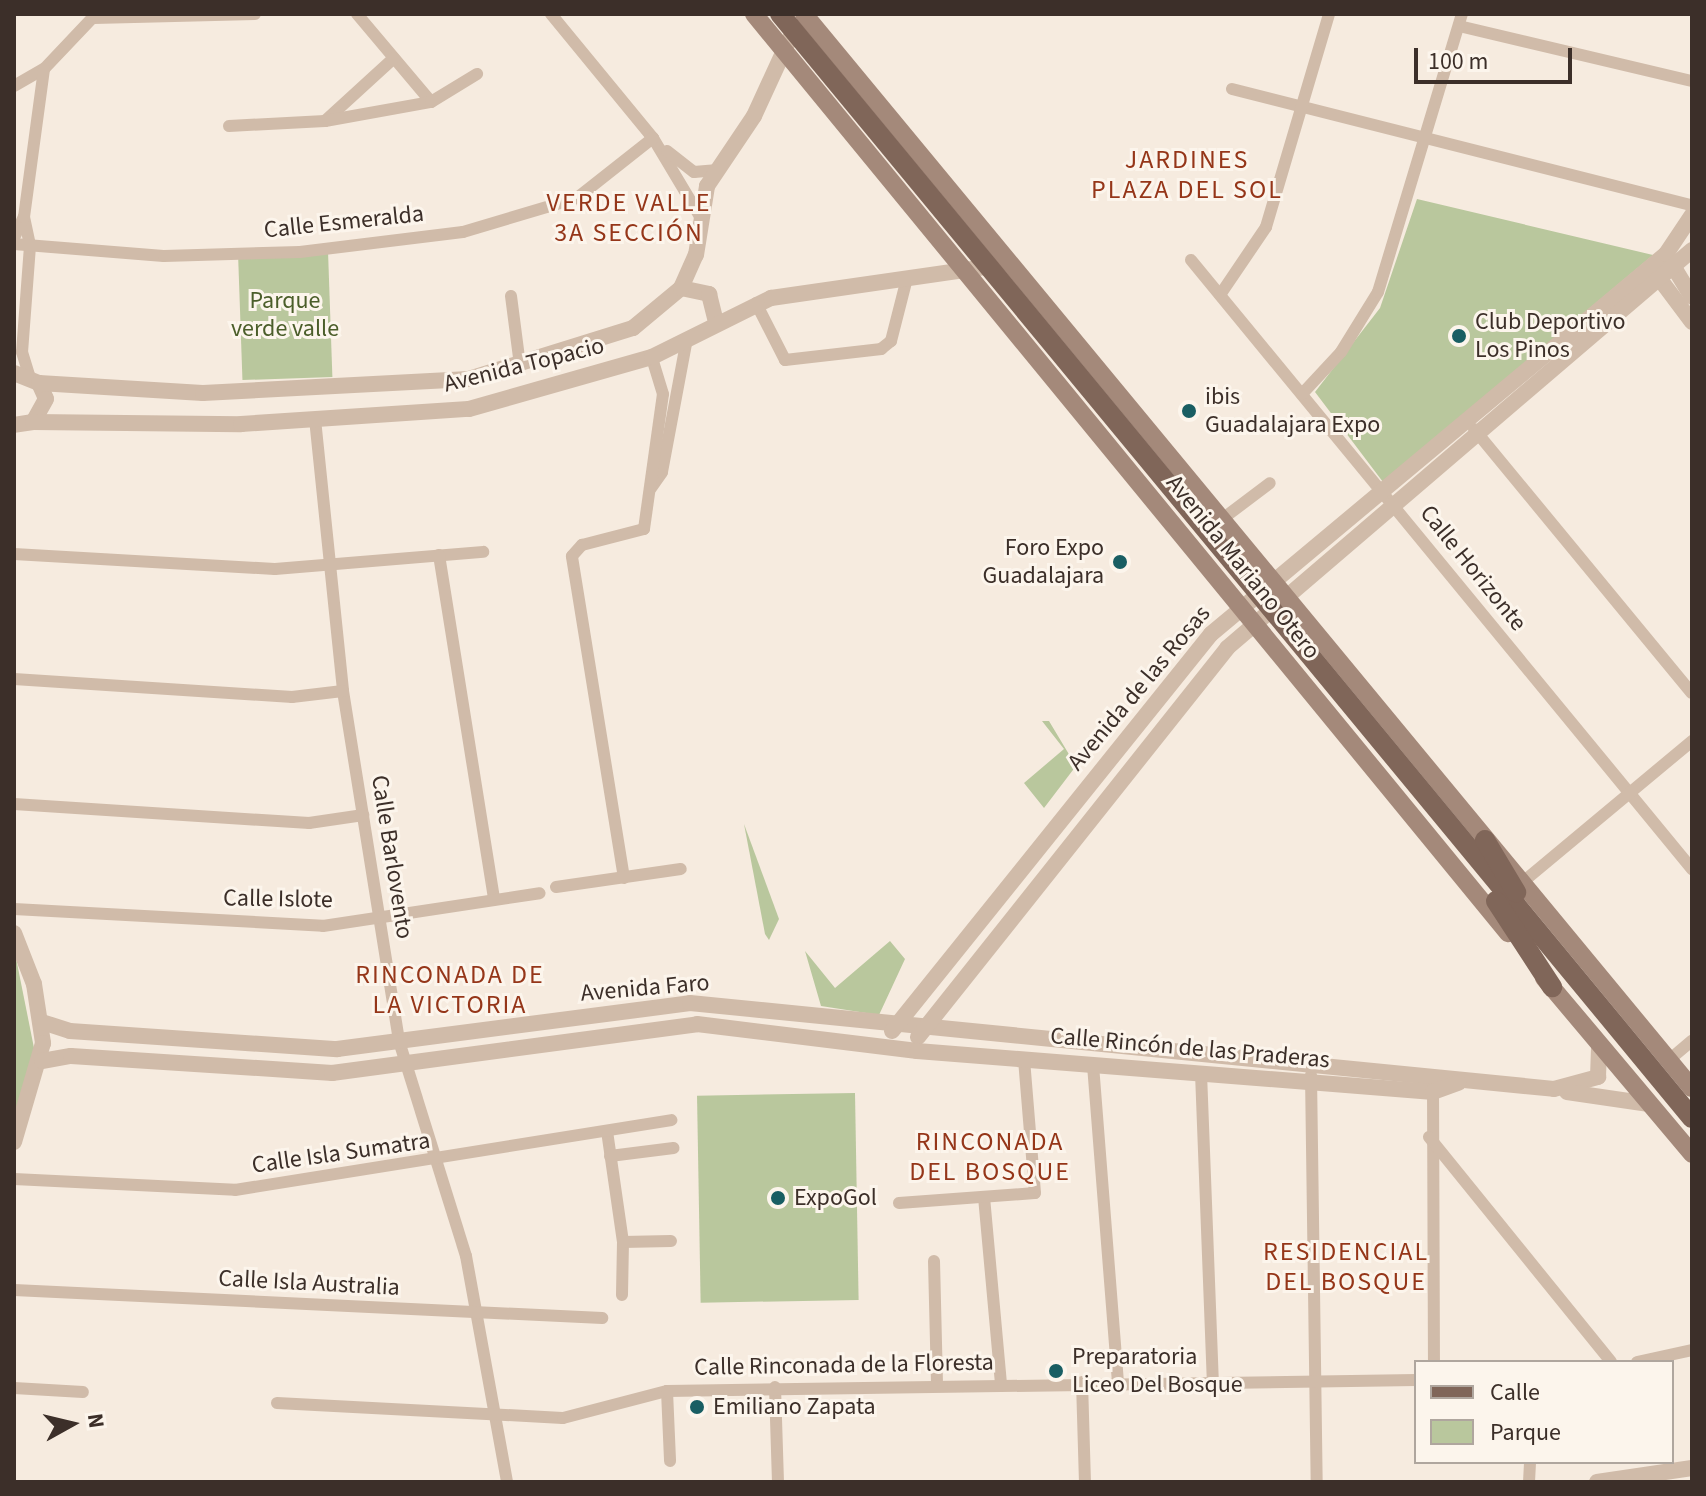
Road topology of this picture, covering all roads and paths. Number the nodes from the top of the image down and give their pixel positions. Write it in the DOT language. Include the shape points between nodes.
graph roads {
  1 [pos="255,14"];
  2 [pos="357,14"];
  3 [pos="551,14"];
  4 [pos="754,14"];
  5 [pos="780,14"];
  6 [pos="1329,14"];
  7 [pos="95,16"];
  8 [pos="800,20"];
  9 [pos="1460,20"];
  10 [pos="784,50"];
  11 [pos="394,58"];
  12 [pos="44,69"];
  13 [pos="477,74"];
  14 [pos="1692,81"];
  15 [pos="14,86"];
  16 [pos="1232,89"];
  17 [pos="431,102"];
  18 [pos="1302,107"];
  19 [pos="325,121"];
  20 [pos="229,126"];
  21 [pos="653,138"];
  22 [pos="1426,139"];
  23 [pos="715,170"];
  24 [pos="1692,205"];
  25 [pos="699,215"];
  26 [pos="1692,215"];
  27 [pos="24,217"];
  28 [pos="14,238"];
  29 [pos="14,244"];
  30 [pos="30,246"];
  31 [pos="1692,250"];
  32 [pos="1666,254"];
  33 [pos="1191,260"];
  34 [pos="1010,264"];
  35 [pos="1650,266"];
  36 [pos="977,269"];
  37 [pos="1674,270"];
  38 [pos="907,278"];
  39 [pos="1662,282"];
  40 [pos="681,288"];
  41 [pos="1220,295"];
  42 [pos="511,296"];
  43 [pos="1692,297"];
  44 [pos="756,303"];
  45 [pos="1692,322"];
  46 [pos="716,323"];
  47 [pos="687,338"];
  48 [pos="589,346"];
  49 [pos="652,357"];
  50 [pos="520,365"];
  51 [pos="596,375"];
  52 [pos="27,378"];
  53 [pos="1302,394"];
  54 [pos="315,419"];
  55 [pos="1467,420"];
  56 [pos="33,422"];
  57 [pos="14,425"];
  58 [pos="1479,435"];
  59 [pos="1270,483"];
  60 [pos="651,488"];
  61 [pos="1382,492"];
  62 [pos="1394,506"];
  63 [pos="1221,520"];
  64 [pos="483,552"];
  65 [pos="14,554"];
  66 [pos="439,555"];
  67 [pos="326,565"];
  68 [pos="1263,602"];
  69 [pos="14,679"];
  70 [pos="343,691"];
  71 [pos="1692,693"];
  72 [pos="1692,741"];
  73 [pos="1629,793"];
  74 [pos="14,804"];
  75 [pos="363,815"];
  76 [pos="1447,824"];
  77 [pos="1485,840"];
  78 [pos="681,869"];
  79 [pos="1692,869"];
  80 [pos="624,878"];
  81 [pos="1524,881"];
  82 [pos="556,887"];
  83 [pos="540,893"];
  84 [pos="494,900"];
  85 [pos="14,909"];
  86 [pos="379,917"];
  87 [pos="972,931"];
  88 [pos="14,933"];
  89 [pos="1551,951"];
  90 [pos="959,981"];
  91 [pos="1552,987"];
  92 [pos="42,1022"];
  93 [pos="892,1026"];
  94 [pos="919,1029"];
  95 [pos="1596,1038"];
  96 [pos="399,1041"];
  97 [pos="1692,1041"];
  98 [pos="890,1048"];
  99 [pos="917,1051"];
  100 [pos="1024,1059"];
  101 [pos="1669,1060"];
  102 [pos="42,1061"];
  103 [pos="405,1063"];
  104 [pos="1311,1064"];
  105 [pos="1093,1065"];
  106 [pos="1201,1073"];
  107 [pos="1435,1074"];
  108 [pos="1311,1082"];
  109 [pos="1458,1083"];
  110 [pos="1692,1088"];
  111 [pos="1554,1089"];
  112 [pos="1433,1092"];
  113 [pos="1649,1104"];
  114 [pos="1692,1118"];
  115 [pos="671,1120"];
  116 [pos="607,1131"];
  117 [pos="1429,1137"];
  118 [pos="14,1142"];
  119 [pos="673,1148"];
  120 [pos="1692,1154"];
  121 [pos="610,1156"];
  122 [pos="437,1161"];
  123 [pos="14,1179"];
  124 [pos="984,1197"];
  125 [pos="899,1203"];
  126 [pos="671,1241"];
  127 [pos="623,1242"];
  128 [pos="934,1261"];
  129 [pos="14,1290"];
  130 [pos="622,1295"];
  131 [pos="479,1314"];
  132 [pos="602,1318"];
  133 [pos="1692,1350"];
  134 [pos="1434,1360"];
  135 [pos="1609,1360"];
  136 [pos="1646,1360"];
  137 [pos="1316,1379"];
  138 [pos="1213,1380"];
  139 [pos="1414,1380"];
  140 [pos="1082,1382"];
  141 [pos="1118,1382"];
  142 [pos="1001,1384"];
  143 [pos="937,1385"];
  144 [pos="775,1387"];
  145 [pos="14,1388"];
  146 [pos="667,1391"];
  147 [pos="83,1392"];
  148 [pos="277,1403"];
  149 [pos="496,1415"];
  150 [pos="670,1461"];
  151 [pos="1692,1468"];
  152 [pos="507,1482"];
  153 [pos="778,1482"];
  154 [pos="1085,1482"];
  155 [pos="1317,1482"];
  156 [pos="1597,1482"];
  1 -- 7 [label="street"];
  2 -- 11 [label="street"];
  3 -- 21 [label="street"];
  4 -- 10 [label="main road, Avenida Mariano Otero"];
  5 -- 8 [label="main road, Avenida Mariano Otero"];
  6 -- 18 [label="street"];
  7 -- 12 [label="street"];
  8 -- 10 [label="street, Avenida Topacio"];
  8 -- 34 [label="main road, Avenida Mariano Otero"];
  8 -- 36 [label="main road, Avenida Mariano Otero"];
  9 -- 14 [label="street"];
  9 -- 22 [label="street"];
  10 -- 23 [label="street, Avenida Topacio" via="754,116"];
  10 -- 36 [label="main road, Avenida Mariano Otero"];
  11 -- 17 [label="street"];
  11 -- 19 [label="street"];
  12 -- 15 [label="street"];
  12 -- 27 [label="street"];
  13 -- 17 [label="street"];
  16 -- 18 [label="street"];
  17 -- 19 [label="street"];
  18 -- 22 [label="street"];
  18 -- 41 [label="street" via="1266,227"];
  19 -- 20 [label="street"];
  21 -- 23 [label="street" via="694,172"];
  21 -- 25 [label="street"];
  21 -- 30 [label="street, Calle Esmeralda" via="577,198 463,232 300,252 178,256"];
  22 -- 24 [label="street"];
  22 -- 53 [label="street" via="1374,301"];
  23 -- 25 [label="street, Avenida Topacio"];
  25 -- 40 [label="street, Avenida Topacio" via="696,255"];
  26 -- 32 [label="street, Avenida de las Rosas"];
  27 -- 28 [label="street"];
  27 -- 30 [label="street"];
  29 -- 30 [label="street, Calle Esmeralda"];
  30 -- 52 [label="street" via="22,352"];
  31 -- 37 [label="street, Avenida de las Rosas"];
  32 -- 35 [label="street, Avenida de las Rosas"];
  32 -- 37 [label="street"];
  33 -- 41 [label="street, Calle Horizonte"];
  34 -- 36 [label="street, Avenida Topacio"];
  34 -- 63 [label="main road, Avenida Mariano Otero"];
  35 -- 39 [label="street"];
  35 -- 55 [label="street, Avenida de las Rosas"];
  36 -- 38 [label="street, Avenida Topacio"];
  36 -- 68 [label="main road, Avenida Mariano Otero"];
  37 -- 39 [label="street, Avenida de las Rosas"];
  37 -- 43 [label="street"];
  38 -- 44 [label="street, Avenida Topacio"];
  38 -- 44 [label="street" via="891,341 881,349 785,360"];
  39 -- 45 [label="street"];
  39 -- 58 [label="street, Avenida de las Rosas"];
  40 -- 46 [label="street" via="709,294"];
  40 -- 48 [label="street, Avenida Topacio" via="633,328"];
  41 -- 53 [label="street, Calle Horizonte"];
  42 -- 50 [label="street"];
  44 -- 46 [label="street, Avenida Topacio"];
  46 -- 47 [label="street, Avenida Topacio"];
  47 -- 49 [label="street, Avenida Topacio"];
  47 -- 60 [label="street" via="662,472"];
  48 -- 50 [label="street, Avenida Topacio"];
  48 -- 51 [label="street" via="584,363"];
  49 -- 51 [label="street, Avenida Topacio"];
  49 -- 60 [label="street" via="663,394"];
  50 -- 52 [label="street, Avenida Topacio" via="469,379 238,393 92,392"];
  51 -- 54 [label="street, Avenida Topacio" via="469,409"];
  52 -- 56 [label="street" via="46,406"];
  53 -- 61 [label="street, Calle Horizonte"];
  54 -- 56 [label="street, Avenida Topacio"];
  54 -- 67 [label="street, Calle Barlovento"];
  55 -- 58 [label="street"];
  55 -- 61 [label="street, Avenida de las Rosas"];
  56 -- 57 [label="street, Avenida Topacio"];
  58 -- 62 [label="street, Avenida de las Rosas"];
  58 -- 71 [label="street"];
  59 -- 63 [label="street"];
  60 -- 80 [label="street" via="642,533 582,545 572,556"];
  61 -- 62 [label="street, Calle Horizonte"];
  61 -- 68 [label="street, Avenida de las Rosas"];
  62 -- 68 [label="street, Avenida de las Rosas"];
  62 -- 73 [label="street, Calle Horizonte"];
  63 -- 68 [label="main road, Avenida Mariano Otero"];
  64 -- 66 [label="street"];
  65 -- 67 [label="street" via="275,569"];
  66 -- 67 [label="street"];
  66 -- 84 [label="street"];
  67 -- 70 [label="street, Calle Barlovento"];
  68 -- 76 [label="main road, Avenida Mariano Otero"];
  68 -- 77 [label="main road, Avenida Mariano Otero"];
  68 -- 87 [label="street, Avenida de las Rosas" via="1211,634"];
  68 -- 90 [label="street, Avenida de las Rosas"];
  68 -- 91 [label="main road, Avenida Mariano Otero"];
  69 -- 70 [label="street" via="292,697"];
  70 -- 75 [label="street, Calle Barlovento"];
  72 -- 73 [label="street"];
  73 -- 79 [label="street, Calle Horizonte"];
  73 -- 81 [label="street"];
  74 -- 75 [label="street" via="309,823"];
  75 -- 86 [label="street, Calle Barlovento"];
  76 -- 89 [label="main road, Avenida Mariano Otero"];
  76 -- 91 [label="main road"];
  77 -- 81 [label="main road, Avenida Mariano Otero"];
  77 -- 89 [label="main road"];
  78 -- 80 [label="street"];
  80 -- 82 [label="street"];
  81 -- 101 [label="main road, Avenida Mariano Otero"];
  83 -- 84 [label="street, Calle Islote"];
  84 -- 86 [label="street, Calle Islote"];
  85 -- 86 [label="street, Calle Islote" via="323,926"];
  86 -- 96 [label="street, Calle Barlovento"];
  87 -- 90 [label="street"];
  87 -- 93 [label="street, Avenida de las Rosas"];
  88 -- 92 [label="street"];
  89 -- 114 [label="main road, Avenida Mariano Otero"];
  90 -- 94 [label="street, Avenida de las Rosas"];
  91 -- 95 [label="main road, Avenida Mariano Otero"];
  92 -- 96 [label="street, Avenida Faro" via="70,1031 325,1049"];
  92 -- 102 [label="street"];
  93 -- 94 [label="street, Avenida Faro"];
  93 -- 96 [label="street, Avenida Faro" via="690,1003"];
  93 -- 98 [label="street"];
  94 -- 99 [label="street"];
  94 -- 104 [label="street, Calle Rincón de las Praderas"];
  95 -- 111 [label="street, Calle Rincón de las Praderas" via="1598,1077"];
  95 -- 113 [label="main road, Avenida Mariano Otero"];
  96 -- 103 [label="street, Calle Barlovento"];
  97 -- 101 [label="street"];
  98 -- 99 [label="street, Avenida Faro"];
  98 -- 103 [label="street, Avenida Faro" via="697,1024"];
  99 -- 100 [label="street, Calle Rincón de las Praderas"];
  100 -- 105 [label="street, Calle Rincón de las Praderas"];
  100 -- 124 [label="street" via="1035,1193"];
  101 -- 110 [label="main road, Avenida Mariano Otero"];
  102 -- 103 [label="street, Avenida Faro" via="71,1056 332,1073"];
  102 -- 118 [label="street"];
  103 -- 122 [label="street, Calle Barlovento"];
  104 -- 107 [label="street, Calle Rincón de las Praderas"];
  104 -- 108 [label="street"];
  105 -- 106 [label="street, Calle Rincón de las Praderas"];
  105 -- 141 [label="street"];
  106 -- 108 [label="street, Calle Rincón de las Praderas"];
  106 -- 138 [label="street"];
  107 -- 109 [label="street, Calle Rincón de las Praderas"];
  107 -- 112 [label="street"];
  108 -- 112 [label="street, Calle Rincón de las Praderas"];
  108 -- 137 [label="street"];
  109 -- 111 [label="street, Calle Rincón de las Praderas"];
  109 -- 112 [label="street, Calle Rincón de las Praderas"];
  111 -- 113 [label="street, Calle Rincón de las Praderas"];
  112 -- 117 [label="street"];
  113 -- 120 [label="main road, Avenida Mariano Otero"];
  115 -- 116 [label="street, Calle Isla Sumatra"];
  116 -- 121 [label="street"];
  116 -- 122 [label="street, Calle Isla Sumatra"];
  117 -- 134 [label="street"];
  117 -- 135 [label="street"];
  119 -- 121 [label="street"];
  121 -- 127 [label="street"];
  122 -- 123 [label="street, Calle Isla Sumatra" via="235,1190"];
  122 -- 131 [label="street, Calle Barlovento"];
  124 -- 125 [label="street"];
  124 -- 142 [label="street"];
  126 -- 127 [label="street"];
  127 -- 130 [label="street"];
  128 -- 143 [label="street"];
  129 -- 131 [label="street, Calle Isla Australia"];
  131 -- 132 [label="street, Calle Isla Australia"];
  131 -- 149 [label="street, Calle Barlovento"];
  133 -- 136 [label="street"];
  137 -- 138 [label="street, Calle Rinconada de la Floresta"];
  137 -- 139 [label="street, Calle Rinconada de la Floresta"];
  137 -- 155 [label="street"];
  138 -- 141 [label="street, Calle Rinconada de la Floresta"];
  140 -- 141 [label="street, Calle Rinconada de la Floresta"];
  140 -- 142 [label="street, Calle Rinconada de la Floresta"];
  140 -- 154 [label="street"];
  142 -- 143 [label="street, Calle Rinconada de la Floresta"];
  143 -- 144 [label="street, Calle Rinconada de la Floresta"];
  144 -- 146 [label="street, Calle Rinconada de la Floresta"];
  144 -- 153 [label="street"];
  145 -- 147 [label="street"];
  146 -- 149 [label="street, Calle Rinconada de la Floresta" via="597,1414"];
  146 -- 150 [label="street"];
  148 -- 149 [label="street, Calle Rinconada de la Floresta"];
  149 -- 152 [label="street, Calle Barlovento"];
  151 -- 156 [label="street"];
}
